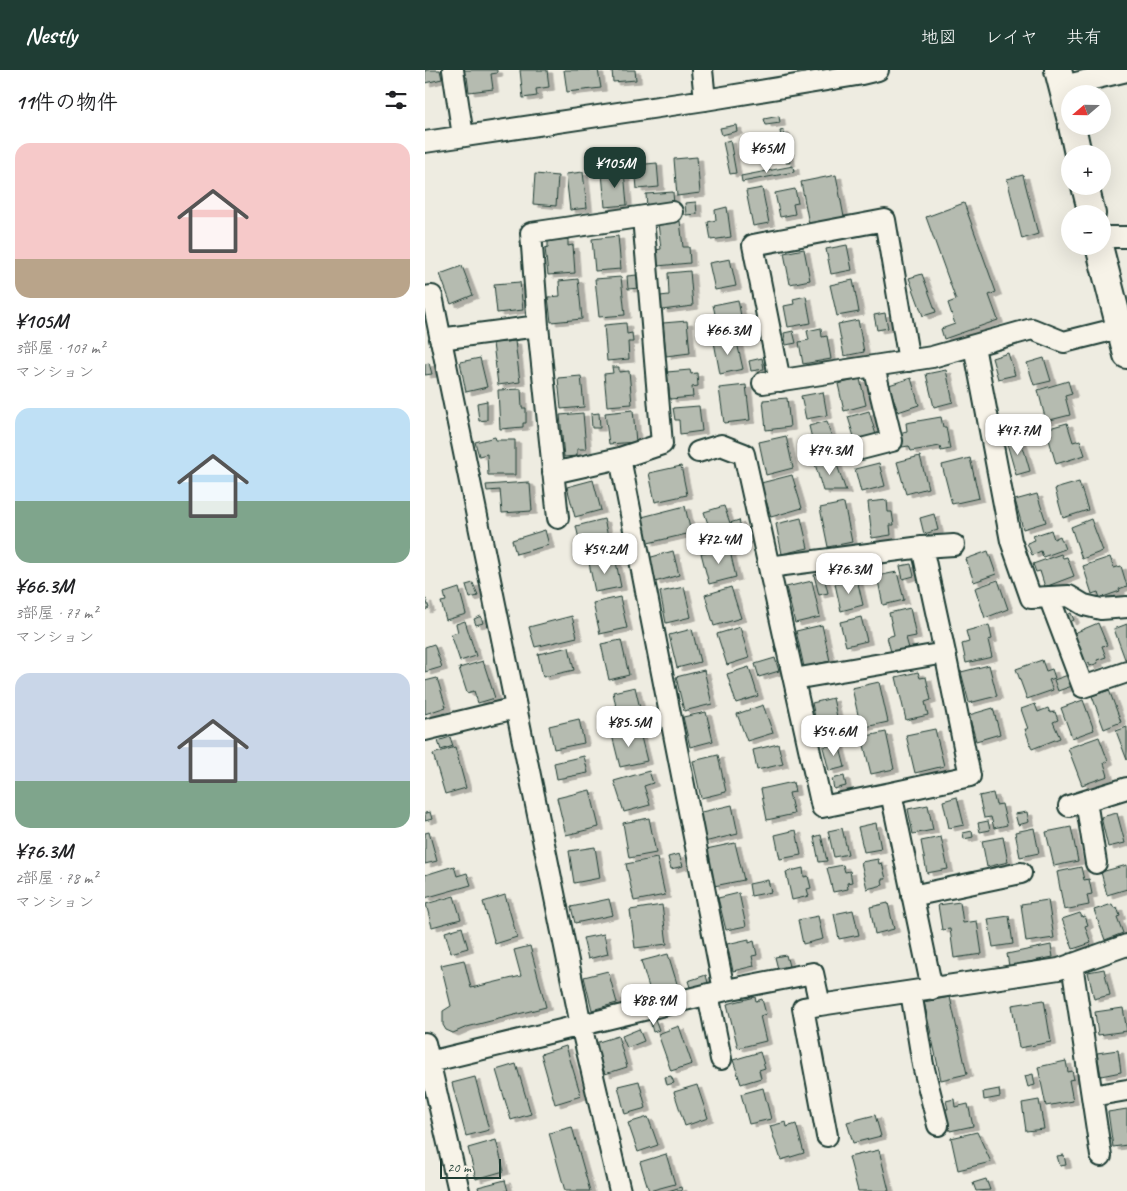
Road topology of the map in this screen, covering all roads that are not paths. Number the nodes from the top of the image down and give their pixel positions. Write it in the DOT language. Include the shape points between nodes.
graph roads {
  1 [pos="453,70"];
  2 [pos="702,70"];
  3 [pos="878,70"];
  4 [pos="1127,71"];
  5 [pos="838,74"];
  6 [pos="1061,78"];
  7 [pos="705,100"];
  8 [pos="463,136"];
  9 [pos="425,142"];
  10 [pos="672,212"];
  11 [pos="643,217"];
  12 [pos="1111,237"];
  13 [pos="1127,237"];
  14 [pos="1101,255"];
  15 [pos="425,297"];
  16 [pos="538,326"];
  17 [pos="1120,328"];
  18 [pos="440,339"];
  19 [pos="974,346"];
  20 [pos="1127,355"];
  21 [pos="909,361"];
  22 [pos="873,367"];
  23 [pos="861,449"];
  24 [pos="697,452"];
  25 [pos="620,458"];
  26 [pos="553,473"];
  27 [pos="558,518"];
  28 [pos="954,545"];
  29 [pos="922,547"];
  30 [pos="769,567"];
  31 [pos="1049,597"];
  32 [pos="1127,607"];
  33 [pos="945,653"];
  34 [pos="1127,672"];
  35 [pos="794,680"];
  36 [pos="516,708"];
  37 [pos="425,730"];
  38 [pos="1127,788"];
  39 [pos="891,793"];
  40 [pos="1096,862"];
  41 [pos="1021,873"];
  42 [pos="913,896"];
  43 [pos="1127,945"];
  44 [pos="1072,964"];
  45 [pos="932,989"];
  46 [pos="716,992"];
  47 [pos="911,992"];
  48 [pos="820,1005"];
  49 [pos="581,1025"];
  50 [pos="425,1043"];
  51 [pos="721,1060"];
  52 [pos="427,1063"];
  53 [pos="1127,1090"];
  54 [pos="1092,1096"];
  55 [pos="938,1125"];
  56 [pos="827,1136"];
  57 [pos="1101,1156"];
  58 [pos="459,1191"];
  59 [pos="620,1191"];
  1 -- 8 [label="street"];
  2 -- 7 [label="street"];
  3 -- 5 [label="street"];
  4 -- 6 [label="street"];
  5 -- 7 [label="street"];
  7 -- 8 [label="street"];
  8 -- 9 [label="street"];
  10 -- 11 [label="street"];
  11 -- 16 [label="street" via="531,233"];
  11 -- 25 [label="street" via="662,444"];
  12 -- 13 [label="street"];
  14 -- 17 [label="street"];
  15 -- 18 [label="street" via="432,296"];
  16 -- 18 [label="street"];
  16 -- 26 [label="street"];
  17 -- 19 [label="street" via="1064,342 1032,329"];
  17 -- 20 [label="street"];
  18 -- 36 [label="street"];
  19 -- 21 [label="street"];
  19 -- 31 [label="street" via="1011,541 1031,598"];
  21 -- 22 [label="street"];
  21 -- 22 [label="street" via="885,220 753,245 771,382"];
  22 -- 23 [label="street" via="892,441"];
  24 -- 30 [label="street" via="721,445 744,454"];
  25 -- 26 [label="street"];
  25 -- 46 [label="street"];
  26 -- 27 [label="street"];
  28 -- 29 [label="street"];
  29 -- 30 [label="street"];
  29 -- 33 [label="street"];
  30 -- 35 [label="street"];
  31 -- 32 [label="street" via="1069,596 1084,605 1101,609"];
  31 -- 34 [label="street" via="1083,687"];
  33 -- 35 [label="street"];
  33 -- 39 [label="street" via="969,776"];
  35 -- 39 [label="street" via="822,807"];
  36 -- 37 [label="street"];
  36 -- 49 [label="street"];
  38 -- 40 [label="street" via="1078,803"];
  39 -- 42 [label="street"];
  41 -- 42 [label="street"];
  42 -- 45 [label="street"];
  43 -- 44 [label="street"];
  44 -- 45 [label="street" via="1059,969"];
  44 -- 54 [label="street"];
  45 -- 47 [label="street"];
  46 -- 48 [label="street" via="813,973"];
  46 -- 49 [label="street"];
  46 -- 51 [label="street"];
  47 -- 48 [label="street"];
  47 -- 55 [label="street" via="923,1065"];
  48 -- 56 [label="street" via="803,1008"];
  49 -- 52 [label="street"];
  49 -- 59 [label="street"];
  50 -- 52 [label="street"];
  52 -- 58 [label="street"];
  53 -- 54 [label="street"];
  54 -- 57 [label="street"];
}
